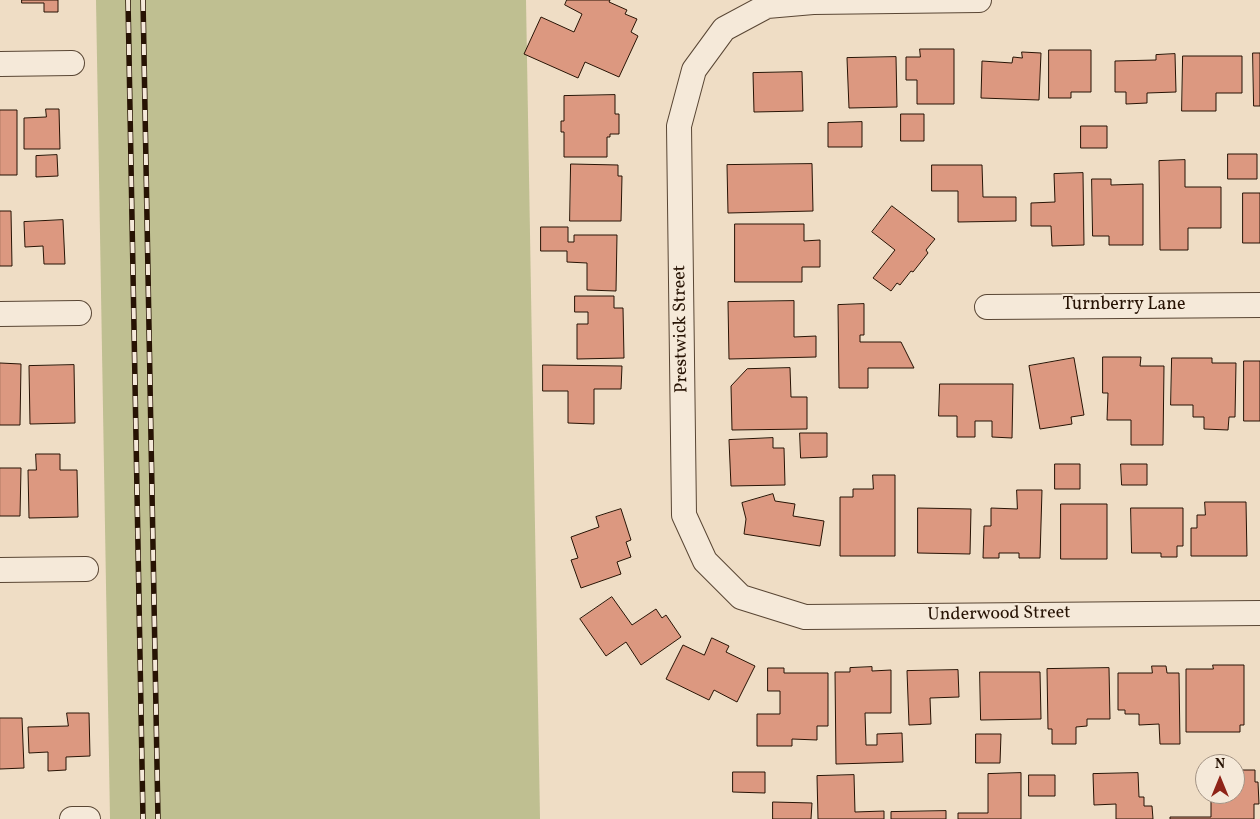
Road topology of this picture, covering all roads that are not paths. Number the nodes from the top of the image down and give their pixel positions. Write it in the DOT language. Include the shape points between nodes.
graph roads {
  1 [pos="979,0"];
  2 [pos="72,63"];
  3 [pos="0,64"];
  4 [pos="1260,304"];
  5 [pos="987,307"];
  6 [pos="79,313"];
  7 [pos="0,314"];
  8 [pos="86,569"];
  9 [pos="0,570"];
  10 [pos="741,597"];
  11 [pos="1260,612"];
  12 [pos="72,819"];
  13 [pos="88,819"];
  1 -- 10 [label="street, Prestwick Street" via="813,2 766,6 724,29 694,70 679,126 684,515 705,561"];
  2 -- 3 [label="street"];
  4 -- 5 [label="street, Turnberry Lane"];
  6 -- 7 [label="street"];
  8 -- 9 [label="street"];
  10 -- 11 [label="street, Underwood Street" via="805,617"];
  12 -- 13 [label="street"];
}
